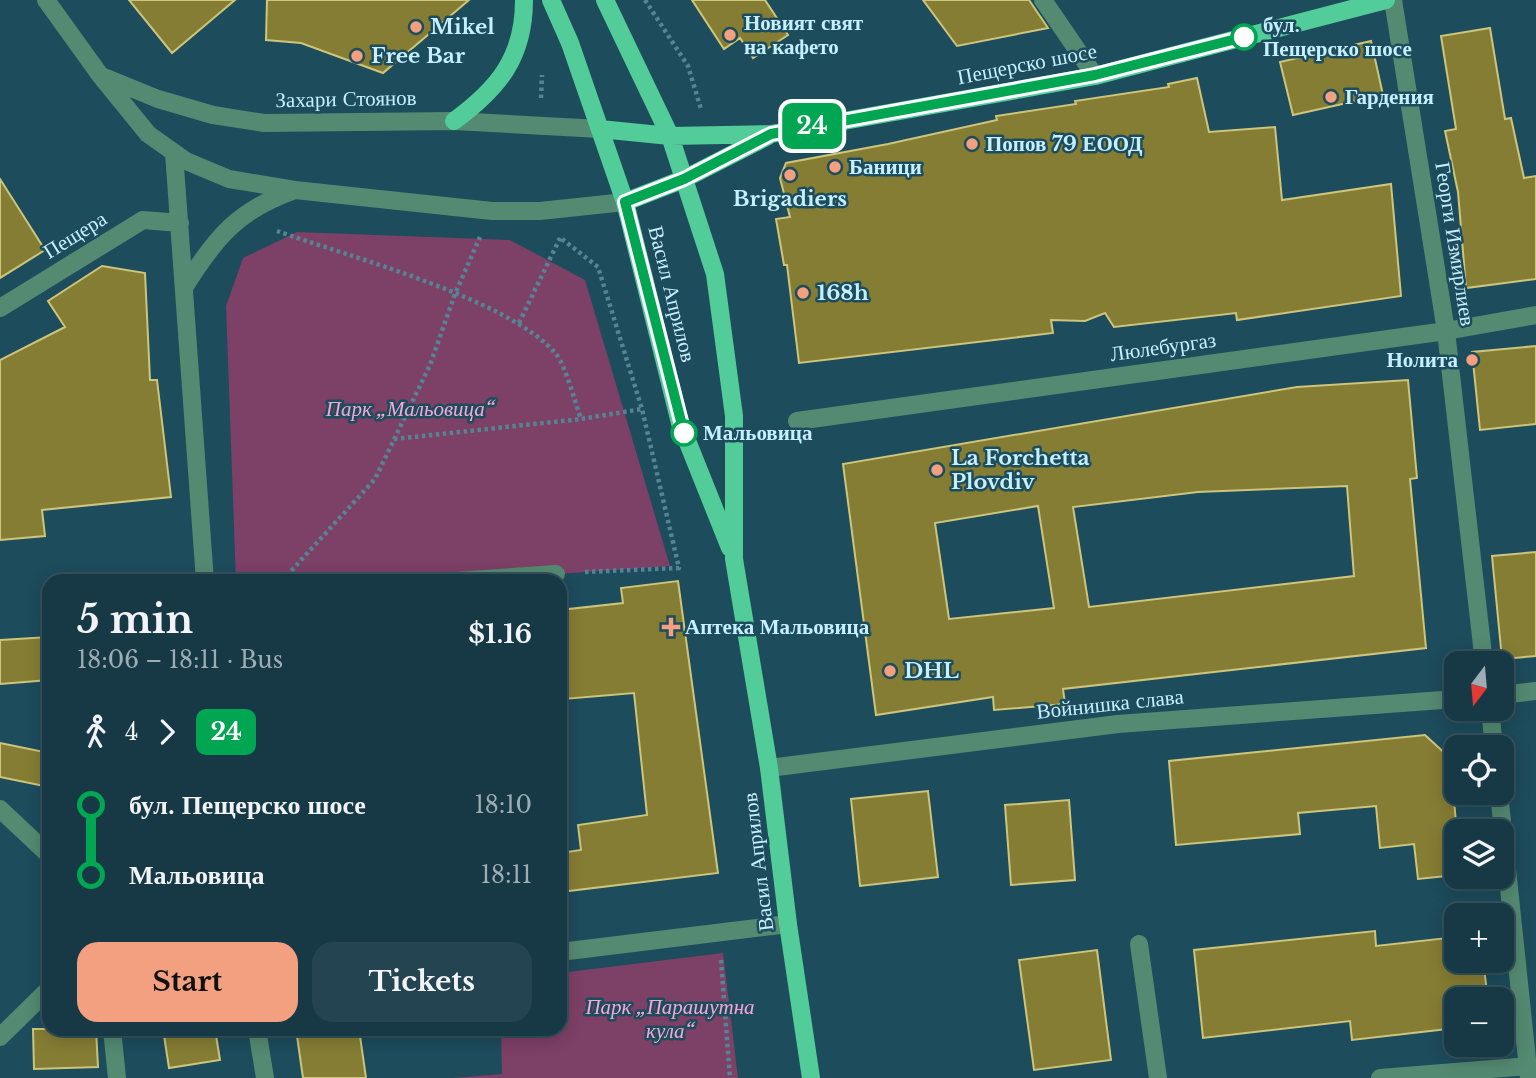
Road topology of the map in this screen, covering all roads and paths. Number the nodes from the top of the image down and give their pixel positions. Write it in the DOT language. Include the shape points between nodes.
graph roads {
  1 [pos="46,0"];
  2 [pos="524,0"];
  3 [pos="551,0"];
  4 [pos="605,0"];
  5 [pos="645,0"];
  6 [pos="1043,0"];
  7 [pos="1386,0"];
  8 [pos="1393,0"];
  9 [pos="100,75"];
  10 [pos="1095,75"];
  11 [pos="454,121"];
  12 [pos="600,129"];
  13 [pos="708,133"];
  14 [pos="771,134"];
  15 [pos="670,136"];
  16 [pos="174,153"];
  17 [pos="684,179"];
  18 [pos="295,190"];
  19 [pos="625,202"];
  20 [pos="492,211"];
  21 [pos="180,223"];
  22 [pos="266,227"];
  23 [pos="185,286"];
  24 [pos="455,294"];
  25 [pos="0,308"];
  26 [pos="1536,315"];
  27 [pos="519,323"];
  28 [pos="1446,331"];
  29 [pos="642,409"];
  30 [pos="581,419"];
  31 [pos="797,421"];
  32 [pos="394,439"];
  33 [pos="734,559"];
  34 [pos="205,574"];
  35 [pos="288,574"];
  36 [pos="556,574"];
  37 [pos="1484,651"];
  38 [pos="1536,691"];
  39 [pos="1514,694"];
  40 [pos="1444,700"];
  41 [pos="769,768"];
  42 [pos="1500,805"];
  43 [pos="0,809"];
  44 [pos="42,848"];
  45 [pos="788,924"];
  46 [pos="719,934"];
  47 [pos="1139,944"];
  48 [pos="567,951"];
  49 [pos="42,996"];
  50 [pos="113,1036"];
  51 [pos="258,1036"];
  52 [pos="0,1037"];
  53 [pos="1529,1072"];
  54 [pos="117,1078"];
  55 [pos="265,1078"];
  56 [pos="730,1078"];
  57 [pos="811,1078"];
  58 [pos="1158,1078"];
  59 [pos="1380,1078"];
  1 -- 9 [label="street"];
  2 -- 11 [label="main road" via="521,40 513,58 488,96"];
  3 -- 12 [label="main road, Васил Априлов"];
  4 -- 15 [label="main road"];
  5 -- 13 [label="path" via="688,66"];
  6 -- 10 [label="street"];
  7 -- 10 [label="main road, Пещерско шосе"];
  8 -- 28 [label="street, Георги Измирлиев"];
  9 -- 11 [label="street, Захари Стоянов" via="180,106 264,123"];
  9 -- 16 [label="street" via="148,134"];
  10 -- 14 [label="main road, Пещерско шосе"];
  11 -- 12 [label="street, Захари Стоянов"];
  12 -- 15 [label="main road, Пещерско шосе"];
  12 -- 19 [label="main road, Васил Априлов"];
  13 -- 14 [label="main road, Пещерско шосе"];
  13 -- 15 [label="main road, Пещерско шосе"];
  14 -- 17 [label="main road"];
  15 -- 17 [label="main road, Васил Априлов"];
  16 -- 18 [label="street" via="229,178"];
  16 -- 21 [label="street"];
  17 -- 19 [label="main road"];
  17 -- 33 [label="main road, Васил Априлов" via="715,274 734,416"];
  18 -- 20 [label="street"];
  18 -- 23 [label="street" via="265,201 237,219 211,246"];
  19 -- 20 [label="street"];
  19 -- 33 [label="main road, Васил Априлов" via="680,423"];
  20 -- 24 [label="path"];
  21 -- 23 [label="street"];
  21 -- 25 [label="street, Пещера" via="143,220"];
  22 -- 24 [label="path"];
  23 -- 34 [label="street"];
  24 -- 27 [label="path"];
  24 -- 32 [label="path" via="430,365"];
  26 -- 28 [label="street, Люлебургаз"];
  27 -- 29 [label="path" via="560,237 598,267"];
  27 -- 30 [label="path" via="557,355"];
  28 -- 31 [label="street, Люлебургаз"];
  28 -- 37 [label="street, Георги Измирлиев"];
  29 -- 30 [label="path"];
  29 -- 36 [label="path" via="679,568"];
  30 -- 32 [label="path"];
  32 -- 35 [label="path" via="375,479"];
  33 -- 41 [label="main road, Васил Априлов"];
  38 -- 39 [label="street"];
  40 -- 41 [label="street, Войнишка слава" via="1118,724"];
  41 -- 45 [label="main road, Васил Априлов"];
  42 -- 53 [label="street"];
  43 -- 44 [label="street"];
  45 -- 46 [label="street"];
  45 -- 57 [label="main road, Васил Априлов"];
  46 -- 48 [label="street"];
  46 -- 56 [label="path"];
  47 -- 58 [label="street"];
  49 -- 52 [label="street"];
  50 -- 54 [label="street"];
  51 -- 55 [label="street"];
  53 -- 59 [label="street"];
}
